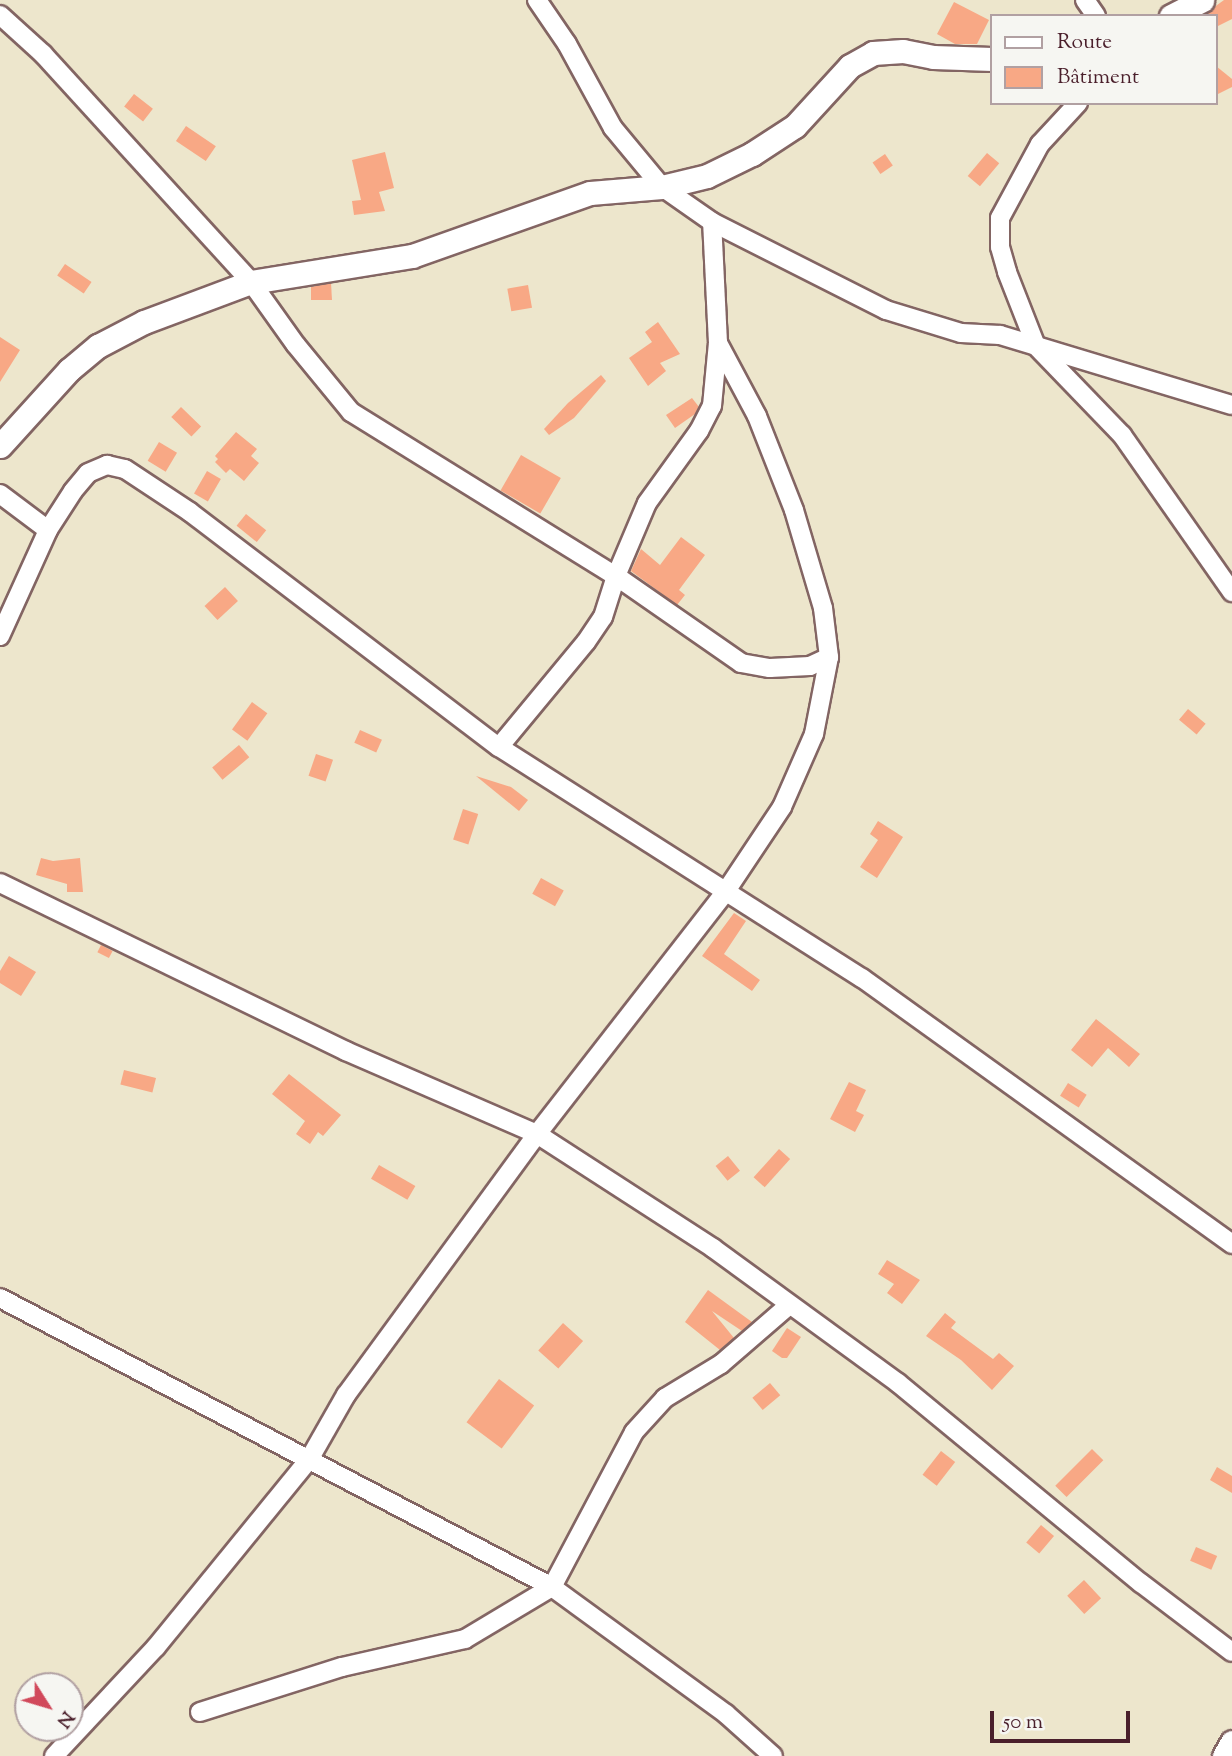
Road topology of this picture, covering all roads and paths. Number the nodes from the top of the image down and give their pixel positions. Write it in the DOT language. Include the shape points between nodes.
graph roads {
  1 [pos="537,0"];
  2 [pos="1202,0"];
  3 [pos="1175,14"];
  4 [pos="0,15"];
  5 [pos="990,59"];
  6 [pos="1075,105"];
  7 [pos="662,187"];
  8 [pos="712,222"];
  9 [pos="251,282"];
  10 [pos="718,343"];
  11 [pos="1036,346"];
  12 [pos="1232,405"];
  13 [pos="0,446"];
  14 [pos="0,494"];
  15 [pos="48,530"];
  16 [pos="616,576"];
  17 [pos="1232,592"];
  18 [pos="0,636"];
  19 [pos="828,657"];
  20 [pos="499,747"];
  21 [pos="0,883"];
  22 [pos="726,891"];
  23 [pos="537,1134"];
  24 [pos="1232,1244"];
  25 [pos="0,1298"];
  26 [pos="789,1305"];
  27 [pos="310,1458"];
  28 [pos="552,1587"];
  29 [pos="1232,1652"];
  30 [pos="200,1712"];
  31 [pos="1232,1742"];
  32 [pos="54,1756"];
  33 [pos="774,1756"];
  34 [pos="1223,1756"];
  1 -- 7 [label="street" via="613,128"];
  2 -- 3 [label="main road"];
  4 -- 9 [label="street" via="43,54"];
  5 -- 7 [label="main road" via="903,51 873,53 850,66 795,125 752,154 706,176"];
  6 -- 11 [label="street" via="1040,144 1000,218 1003,260"];
  7 -- 8 [label="street"];
  7 -- 9 [label="main road" via="590,193 393,260"];
  8 -- 10 [label="street"];
  8 -- 11 [label="street" via="886,310 961,332 1000,335"];
  9 -- 13 [label="main road" via="144,322 98,346 69,370"];
  9 -- 16 [label="street" via="351,412"];
  10 -- 16 [label="street" via="712,406 699,432 647,503"];
  10 -- 19 [label="street" via="757,415 794,510 823,608"];
  11 -- 12 [label="street"];
  11 -- 17 [label="street" via="1122,435"];
  14 -- 15 [label="street"];
  15 -- 18 [label="street"];
  15 -- 20 [label="street" via="88,473 107,465 125,469 201,520"];
  16 -- 19 [label="street" via="741,663 770,668 810,666"];
  16 -- 20 [label="street" via="603,617 586,642"];
  19 -- 22 [label="street" via="809,747 782,807"];
  20 -- 22 [label="street"];
  21 -- 23 [label="street" via="346,1051"];
  22 -- 23 [label="street"];
  22 -- 24 [label="street" via="862,978"];
  23 -- 26 [label="street" via="713,1248"];
  23 -- 27 [label="street" via="346,1395"];
  25 -- 27 [label="street"];
  26 -- 28 [label="street" via="721,1364 665,1398 634,1432"];
  26 -- 29 [label="street" via="898,1383"];
  27 -- 28 [label="street"];
  27 -- 32 [label="street" via="156,1647"];
  28 -- 30 [label="street" via="465,1639 342,1667"];
  28 -- 33 [label="street" via="726,1714"];
  31 -- 34 [label="main road"];
}
